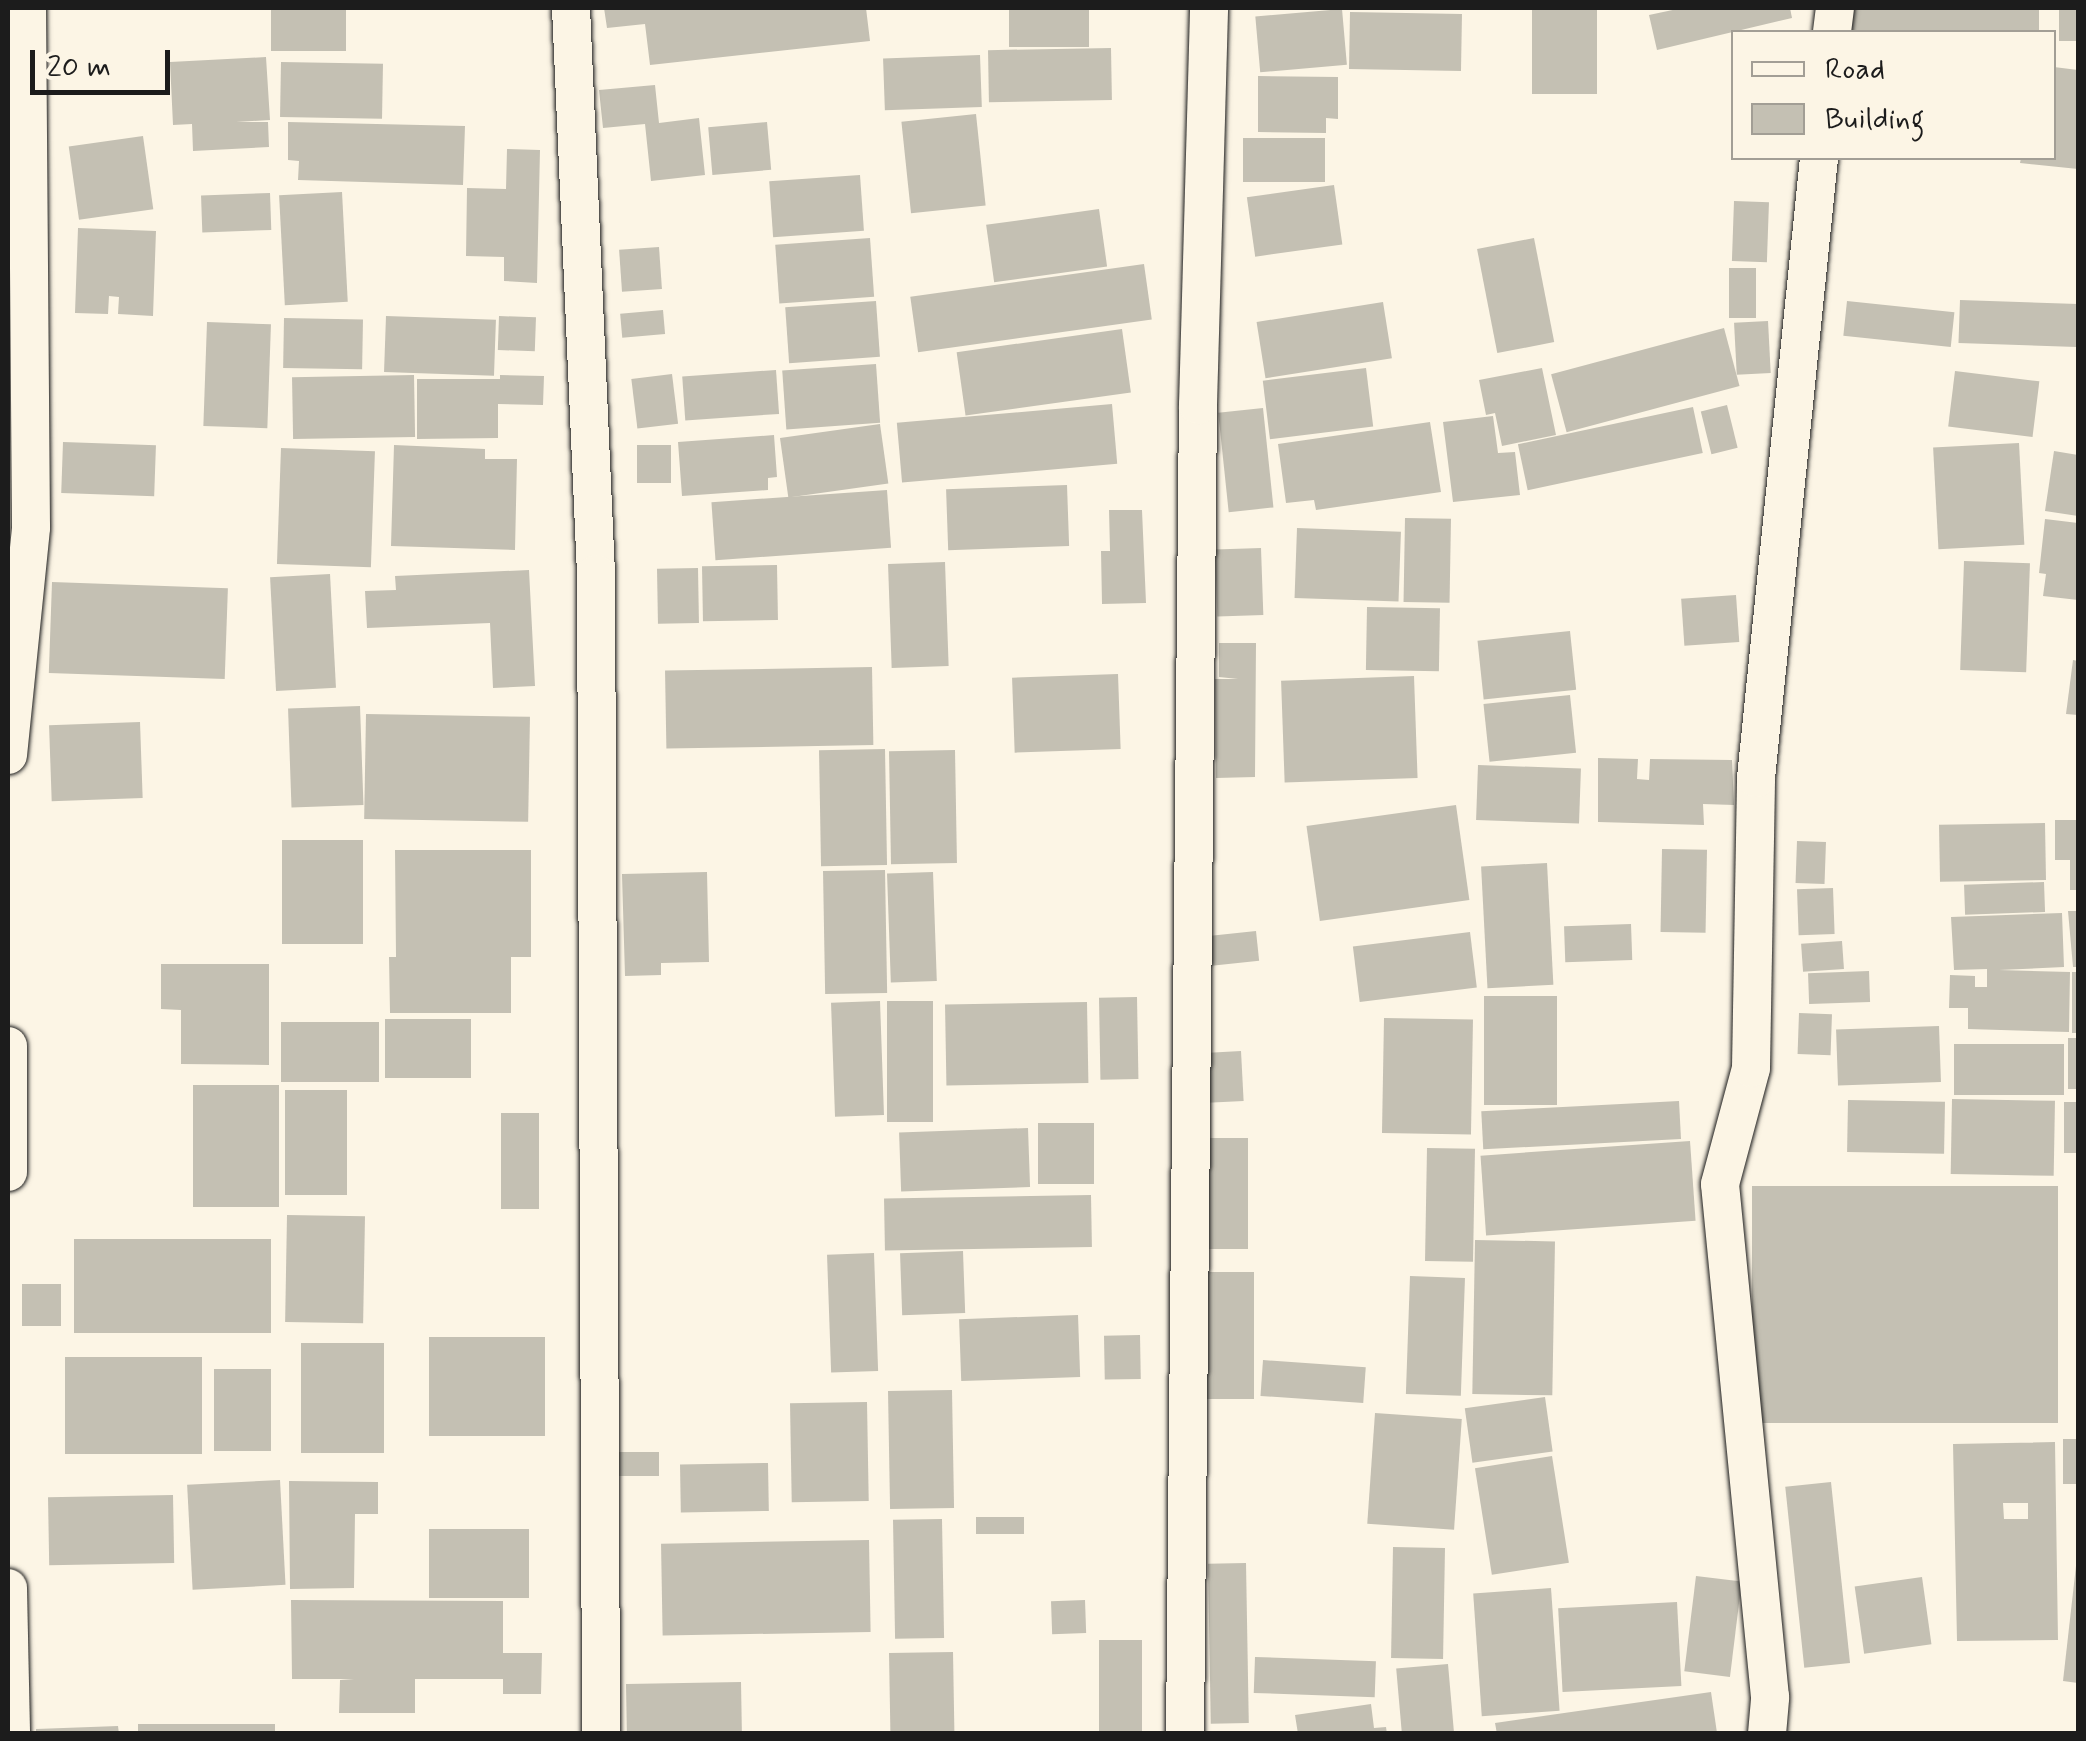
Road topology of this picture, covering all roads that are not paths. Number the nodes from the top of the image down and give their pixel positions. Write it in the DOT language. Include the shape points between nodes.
graph roads {
  1 [pos="26,8"];
  2 [pos="571,8"];
  3 [pos="1208,8"];
  4 [pos="1819,160"];
  5 [pos="8,755"];
  6 [pos="8,1046"];
  7 [pos="8,1172"];
  8 [pos="8,1588"];
  9 [pos="11,1734"];
  10 [pos="601,1734"];
  11 [pos="1185,1734"];
  12 [pos="1766,1734"];
  1 -- 5 [label="street" via="32,527"];
  2 -- 10 [label="street" via="596,574"];
  3 -- 11 [label="street"];
  4 -- 12 [label="street" via="1756,778 1751,1068 1720,1184 1769,1678"];
  6 -- 7 [label="street"];
  8 -- 9 [label="street"];
}
